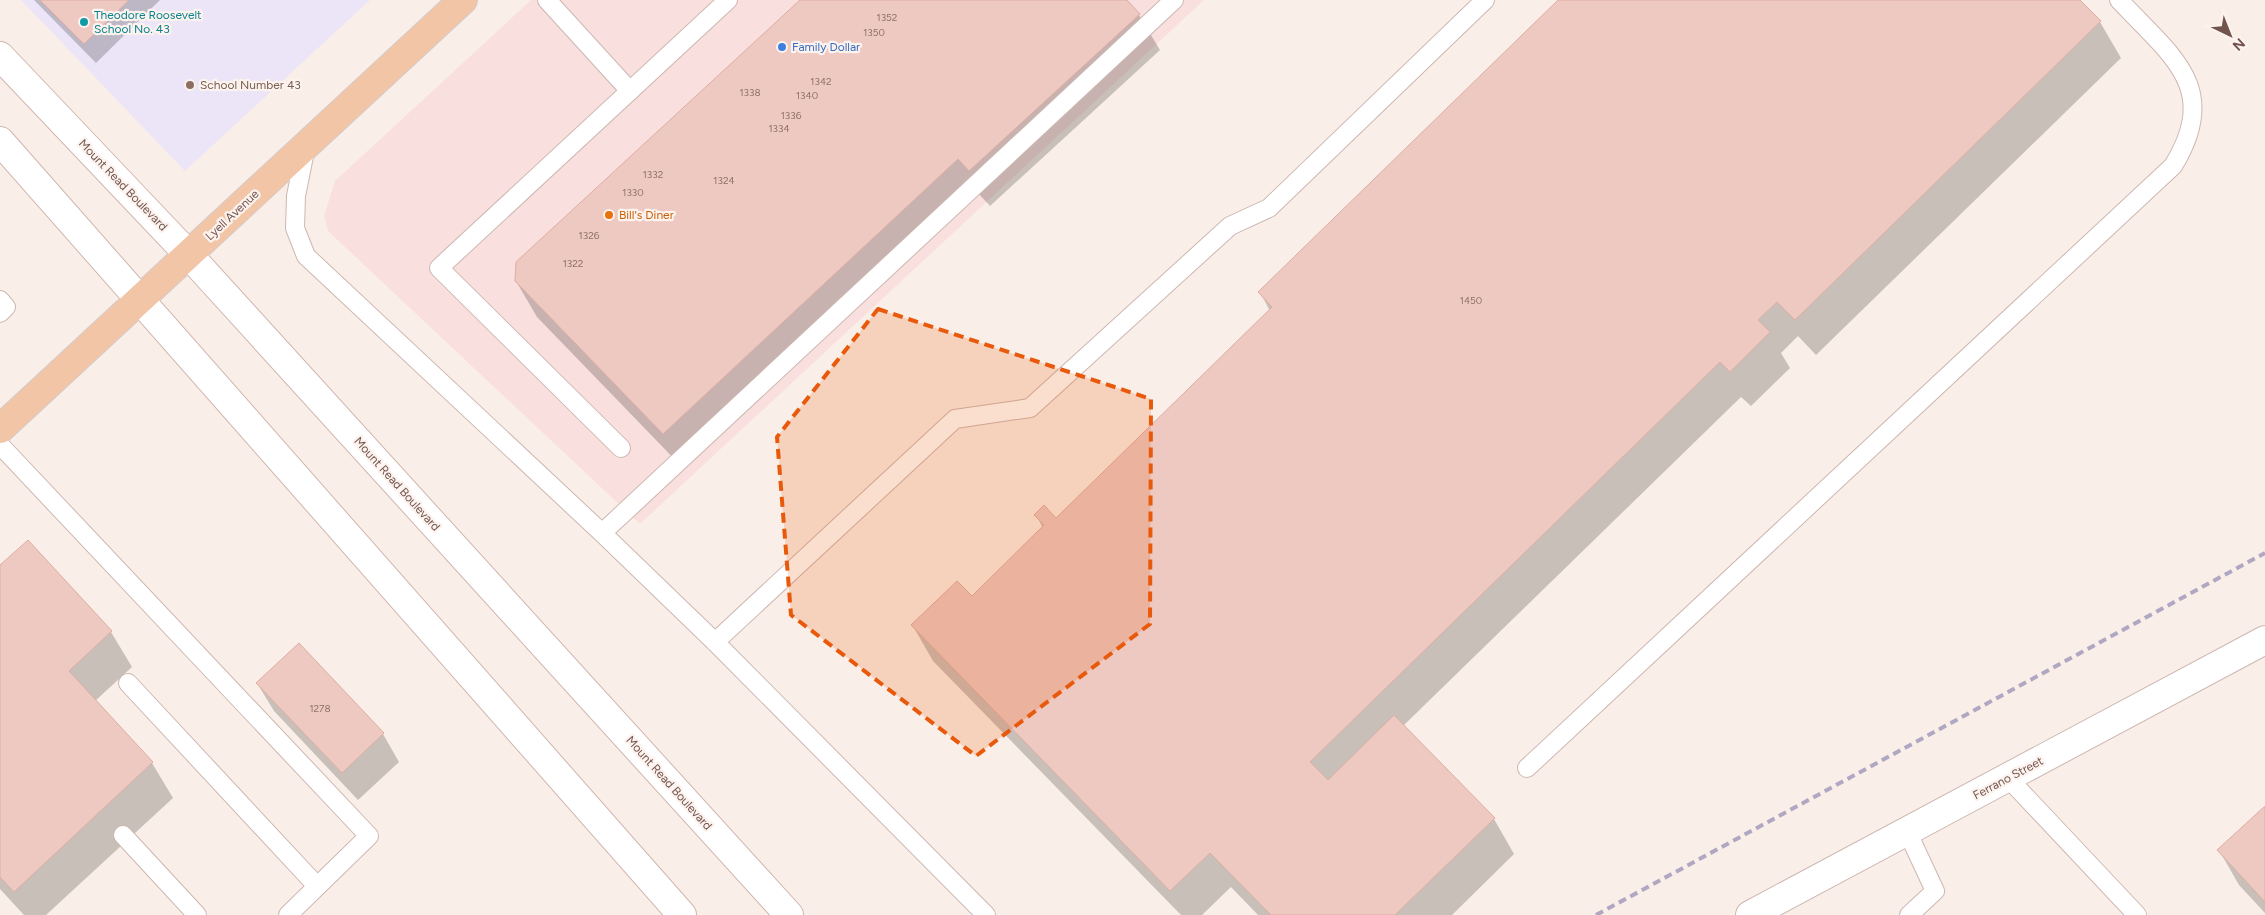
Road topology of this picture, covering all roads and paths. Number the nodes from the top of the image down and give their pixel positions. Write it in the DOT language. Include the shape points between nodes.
graph roads {
  1 [pos="463,0"];
  2 [pos="547,0"];
  3 [pos="728,0"];
  4 [pos="1174,0"];
  5 [pos="1485,0"];
  6 [pos="2119,0"];
  7 [pos="0,56"];
  8 [pos="630,91"];
  9 [pos="0,140"];
  10 [pos="306,146"];
  11 [pos="188,254"];
  12 [pos="0,300"];
  13 [pos="139,300"];
  14 [pos="0,313"];
  15 [pos="0,429"];
  16 [pos="0,445"];
  17 [pos="620,448"];
  18 [pos="602,533"];
  19 [pos="2265,640"];
  20 [pos="714,642"];
  21 [pos="128,683"];
  22 [pos="1527,768"];
  23 [pos="2008,778"];
  24 [pos="1907,831"];
  25 [pos="123,835"];
  26 [pos="317,886"];
  27 [pos="197,915"];
  28 [pos="288,915"];
  29 [pos="682,915"];
  30 [pos="789,915"];
  31 [pos="986,915"];
  32 [pos="1750,915"];
  33 [pos="1909,915"];
  34 [pos="2137,915"];
  1 -- 10 [label="main road, Lyell Avenue"];
  2 -- 8 [label="lane"];
  3 -- 8 [label="lane"];
  4 -- 18 [label="lane"];
  5 -- 20 [label="lane" via="1269,208 1230,226 1030,408 955,419"];
  6 -- 22 [label="lane" via="2169,54 2190,87 2192,124 2185,146 2172,166"];
  7 -- 11 [label="main road, Mount Read Boulevard"];
  8 -- 17 [label="lane" via="439,268"];
  9 -- 13 [label="main road"];
  10 -- 11 [label="main road, Lyell Avenue"];
  10 -- 18 [label="lane" via="296,196 295,228 306,256"];
  11 -- 13 [label="main road, Lyell Avenue"];
  11 -- 30 [label="main road, Mount Read Boulevard"];
  12 -- 14 [label="lane" via="6,307"];
  13 -- 15 [label="main road, Lyell Avenue"];
  13 -- 29 [label="main road"];
  16 -- 26 [label="lane" via="369,836"];
  18 -- 20 [label="lane"];
  19 -- 23 [label="main road, Ferrano Street"];
  20 -- 31 [label="lane"];
  21 -- 26 [label="lane"];
  23 -- 24 [label="main road, Ferrano Street"];
  23 -- 34 [label="lane"];
  24 -- 32 [label="main road, Ferrano Street"];
  24 -- 33 [label="lane" via="1935,891"];
  25 -- 27 [label="lane"];
  26 -- 28 [label="lane"];
}
